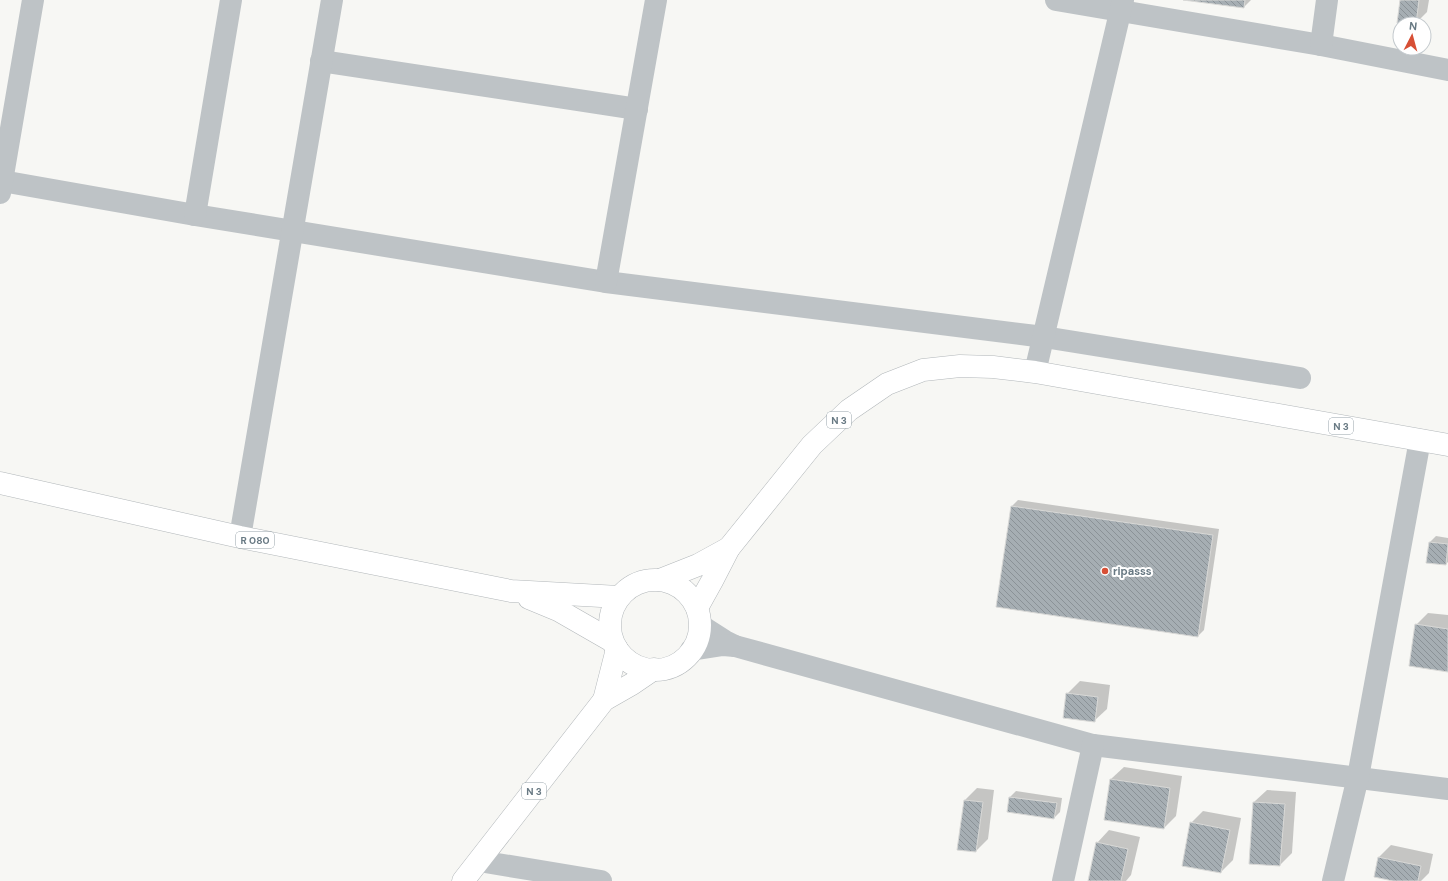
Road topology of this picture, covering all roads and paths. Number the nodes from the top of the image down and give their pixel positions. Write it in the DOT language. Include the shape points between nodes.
graph roads {
  1 [pos="33,0"];
  2 [pos="231,0"];
  3 [pos="332,0"];
  4 [pos="656,0"];
  5 [pos="1056,0"];
  6 [pos="1327,0"];
  7 [pos="1122,6"];
  8 [pos="1321,45"];
  9 [pos="322,61"];
  10 [pos="1448,70"];
  11 [pos="637,109"];
  12 [pos="1,187"];
  13 [pos="195,215"];
  14 [pos="293,232"];
  15 [pos="606,282"];
  16 [pos="1044,337"];
  17 [pos="1035,372"];
  18 [pos="1300,378"];
  19 [pos="1420,440"];
  20 [pos="1448,445"];
  21 [pos="0,483"];
  22 [pos="240,537"];
  23 [pos="729,548"];
  24 [pos="660,580"];
  25 [pos="511,591"];
  26 [pos="619,597"];
  27 [pos="698,616"];
  28 [pos="615,645"];
  29 [pos="735,646"];
  30 [pos="691,650"];
  31 [pos="654,669"];
  32 [pos="604,700"];
  33 [pos="1093,745"];
  34 [pos="1358,777"];
  35 [pos="1448,788"];
  36 [pos="479,861"];
  37 [pos="463,881"];
  38 [pos="601,881"];
  39 [pos="1063,881"];
  40 [pos="1333,881"];
  1 -- 12 [label="street"];
  2 -- 13 [label="street"];
  3 -- 9 [label="street"];
  4 -- 11 [label="street"];
  5 -- 7 [label="street"];
  6 -- 8 [label="street"];
  7 -- 8 [label="street"];
  7 -- 16 [label="street"];
  8 -- 10 [label="street"];
  9 -- 11 [label="street"];
  9 -- 14 [label="street"];
  11 -- 15 [label="street"];
  12 -- 13 [label="street"];
  13 -- 14 [label="street"];
  14 -- 15 [label="street"];
  14 -- 22 [label="street"];
  15 -- 16 [label="street"];
  16 -- 17 [label="street"];
  16 -- 18 [label="street"];
  17 -- 19 [label="main road, N 3"];
  17 -- 23 [label="main road, N 3" via="960,366 923,370 887,384 849,410 812,445"];
  19 -- 20 [label="main road, N 3"];
  19 -- 34 [label="street"];
  21 -- 22 [label="main road, R 080"];
  22 -- 25 [label="main road, R 080"];
  23 -- 24 [label="main road, N 3" via="698,565"];
  23 -- 27 [label="main road, N 3"];
  24 -- 26 [label="main road" via="636,584"];
  24 -- 27 [label="main road" via="682,589 690,598"];
  25 -- 26 [label="main road"];
  25 -- 28 [label="main road" via="558,610"];
  26 -- 28 [label="main road" via="610,614 610,628"];
  27 -- 29 [label="street" via="725,641"];
  27 -- 30 [label="main road" via="695,644"];
  28 -- 31 [label="main road" via="628,661 640,667"];
  28 -- 32 [label="main road, N 3"];
  29 -- 30 [label="street" via="723,645"];
  29 -- 33 [label="street"];
  30 -- 31 [label="main road" via="678,663"];
  31 -- 32 [label="main road, N 3"];
  32 -- 36 [label="main road, N 3"];
  33 -- 34 [label="street"];
  33 -- 39 [label="street"];
  34 -- 35 [label="street"];
  34 -- 40 [label="street"];
  36 -- 37 [label="main road, N 3"];
  36 -- 38 [label="street"];
}
